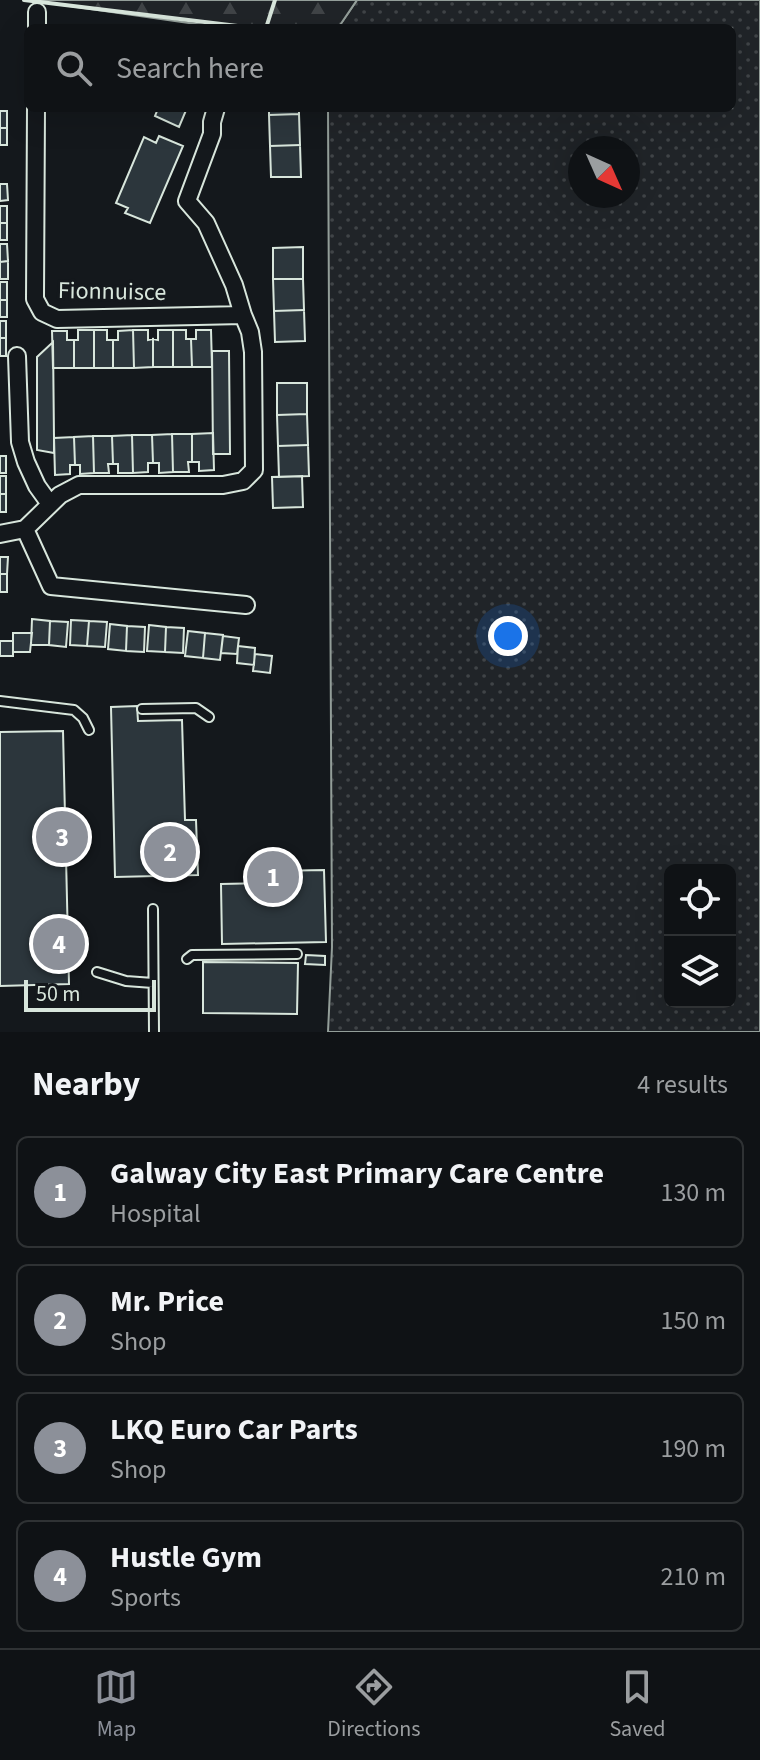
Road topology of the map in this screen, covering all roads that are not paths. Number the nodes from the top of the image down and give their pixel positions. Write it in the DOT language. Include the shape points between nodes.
graph roads {
  1 [pos="36,112"];
  2 [pos="215,112"];
  3 [pos="243,315"];
  4 [pos="17,356"];
  5 [pos="50,504"];
  6 [pos="25,529"];
  7 [pos="0,534"];
  8 [pos="246,605"];
  9 [pos="0,701"];
  10 [pos="142,709"];
  11 [pos="209,717"];
  12 [pos="89,730"];
  13 [pos="153,909"];
  14 [pos="297,954"];
  15 [pos="187,959"];
  16 [pos="97,972"];
  17 [pos="153,983"];
  18 [pos="154,1032"];
  1 -- 3 [label="street, Fionnuisce" via="35,299 42,312 57,319"];
  2 -- 3 [label="street" via="187,201 206,223"];
  3 -- 5 [label="street" via="253,352 254,470 243,481 79,485"];
  4 -- 5 [label="street" via="20,442"];
  5 -- 6 [label="street"];
  6 -- 7 [label="street"];
  6 -- 8 [label="street" via="51,586"];
  9 -- 12 [label="lane" via="74,710"];
  10 -- 11 [label="lane" via="196,708"];
  13 -- 17 [label="lane"];
  14 -- 15 [label="lane"];
  16 -- 17 [label="lane"];
  17 -- 18 [label="lane"];
}
